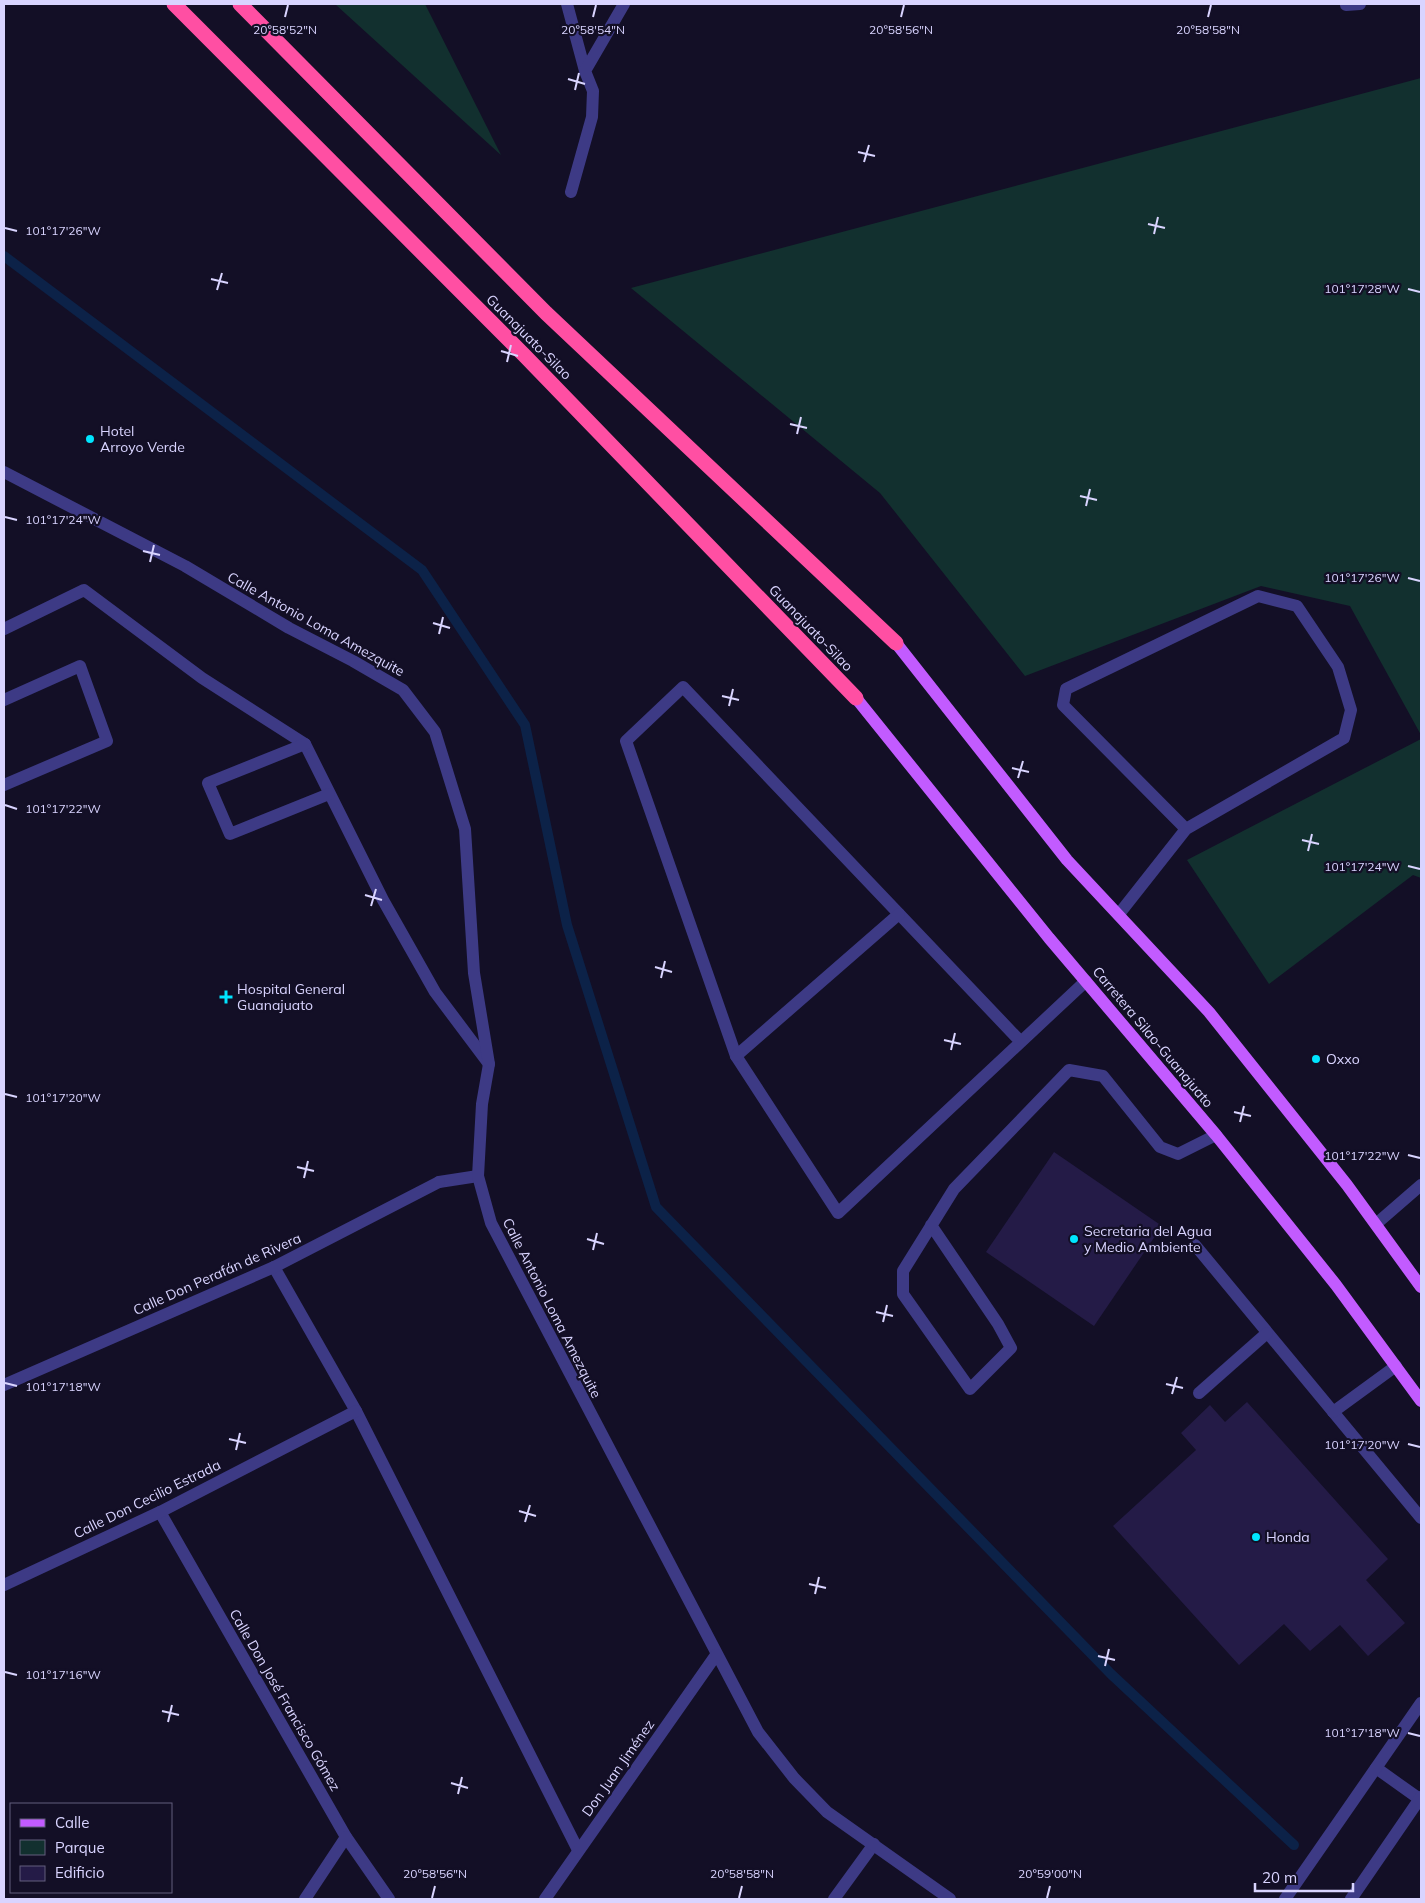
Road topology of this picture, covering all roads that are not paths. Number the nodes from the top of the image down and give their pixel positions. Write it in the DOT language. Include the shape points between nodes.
graph roads {
  1 [pos="174,4"];
  2 [pos="240,4"];
  3 [pos="567,4"];
  4 [pos="624,4"];
  5 [pos="1360,4"];
  6 [pos="1346,6"];
  7 [pos="585,71"];
  8 [pos="571,192"];
  9 [pos="4,472"];
  10 [pos="4,629"];
  11 [pos="896,643"];
  12 [pos="856,698"];
  13 [pos="4,700"];
  14 [pos="304,744"];
  15 [pos="4,785"];
  16 [pos="329,794"];
  17 [pos="1186,829"];
  18 [pos="899,914"];
  19 [pos="1118,914"];
  20 [pos="1086,981"];
  21 [pos="1021,1042"];
  22 [pos="736,1056"];
  23 [pos="490,1064"];
  24 [pos="1216,1135"];
  25 [pos="478,1176"];
  26 [pos="1421,1185"];
  27 [pos="1376,1224"];
  28 [pos="931,1226"];
  29 [pos="1195,1245"];
  30 [pos="274,1267"];
  31 [pos="1421,1287"];
  32 [pos="1267,1333"];
  33 [pos="1396,1366"];
  34 [pos="4,1385"];
  35 [pos="1198,1393"];
  36 [pos="1421,1401"];
  37 [pos="356,1411"];
  38 [pos="1333,1412"];
  39 [pos="160,1512"];
  40 [pos="1421,1518"];
  41 [pos="4,1585"];
  42 [pos="716,1655"];
  43 [pos="1421,1703"];
  44 [pos="1376,1768"];
  45 [pos="1421,1798"];
  46 [pos="346,1837"];
  47 [pos="874,1844"];
  48 [pos="578,1850"];
  49 [pos="305,1899"];
  50 [pos="389,1899"];
  51 [pos="545,1899"];
  52 [pos="834,1899"];
  53 [pos="950,1899"];
  54 [pos="1285,1899"];
  55 [pos="1351,1899"];
  1 -- 12 [label="highway, Guanajuato-Silao" via="525,356"];
  2 -- 11 [label="highway" via="546,312"];
  3 -- 7 [label="street"];
  4 -- 7 [label="street"];
  5 -- 6 [label="street"];
  7 -- 8 [label="street" via="593,91 592,117"];
  9 -- 23 [label="street, Calle Antonio Loma Amezquite" via="185,566 288,628 403,690 435,732 465,829 474,973"];
  10 -- 14 [label="street" via="84,590 202,678"];
  11 -- 19 [label="main road" via="1068,860"];
  12 -- 20 [label="main road, Carretera Silao-Guanajuato"];
  13 -- 15 [label="street" via="80,666 107,741"];
  14 -- 16 [label="street"];
  14 -- 16 [label="street" via="208,782 230,834"];
  16 -- 23 [label="street" via="382,900 435,992"];
  17 -- 17 [label="street" via="1344,738 1350,710 1338,667 1297,606 1258,596 1066,689 1063,705"];
  17 -- 19 [label="street"];
  18 -- 21 [label="street"];
  18 -- 22 [label="street"];
  18 -- 22 [label="street" via="683,687 626,741"];
  19 -- 27 [label="main road" via="1209,1012"];
  20 -- 21 [label="street"];
  20 -- 24 [label="main road, Carretera Silao-Guanajuato"];
  21 -- 22 [label="street" via="838,1213"];
  23 -- 25 [label="street, Calle Antonio Loma Amezquite" via="482,1104"];
  24 -- 28 [label="street" via="1178,1154 1160,1147 1102,1076 1069,1070 954,1189"];
  24 -- 33 [label="main road, Carretera Silao-Guanajuato"];
  25 -- 30 [label="street, Calle Don Perafán de Rivera" via="439,1182"];
  25 -- 42 [label="street, Calle Antonio Loma Amezquite" via="491,1223"];
  26 -- 27 [label="street"];
  27 -- 31 [label="main road"];
  28 -- 28 [label="street" via="998,1324 1010,1348 970,1389 903,1294 903,1272"];
  29 -- 32 [label="street"];
  30 -- 34 [label="street, Calle Don Perafán de Rivera"];
  30 -- 37 [label="street"];
  32 -- 35 [label="street"];
  32 -- 38 [label="street"];
  33 -- 36 [label="main road, Carretera Silao-Guanajuato"];
  33 -- 38 [label="street"];
  37 -- 39 [label="street, Calle Don Cecilio Estrada"];
  37 -- 48 [label="street"];
  38 -- 40 [label="street"];
  39 -- 41 [label="street, Calle Don Cecilio Estrada"];
  39 -- 46 [label="street, Calle Don José Francisco Gómez"];
  42 -- 47 [label="street, Calle Antonio Loma Amezquite" via="758,1732 794,1778 827,1812"];
  42 -- 48 [label="street, Don Juan Jiménez"];
  43 -- 44 [label="street"];
  44 -- 45 [label="street"];
  44 -- 54 [label="street"];
  45 -- 55 [label="street"];
  46 -- 49 [label="street"];
  46 -- 50 [label="street, Calle Don José Francisco Gómez"];
  47 -- 52 [label="street"];
  47 -- 53 [label="street, Calle Antonio Loma Amezquite"];
  48 -- 51 [label="street, Don Juan Jiménez"];
}
